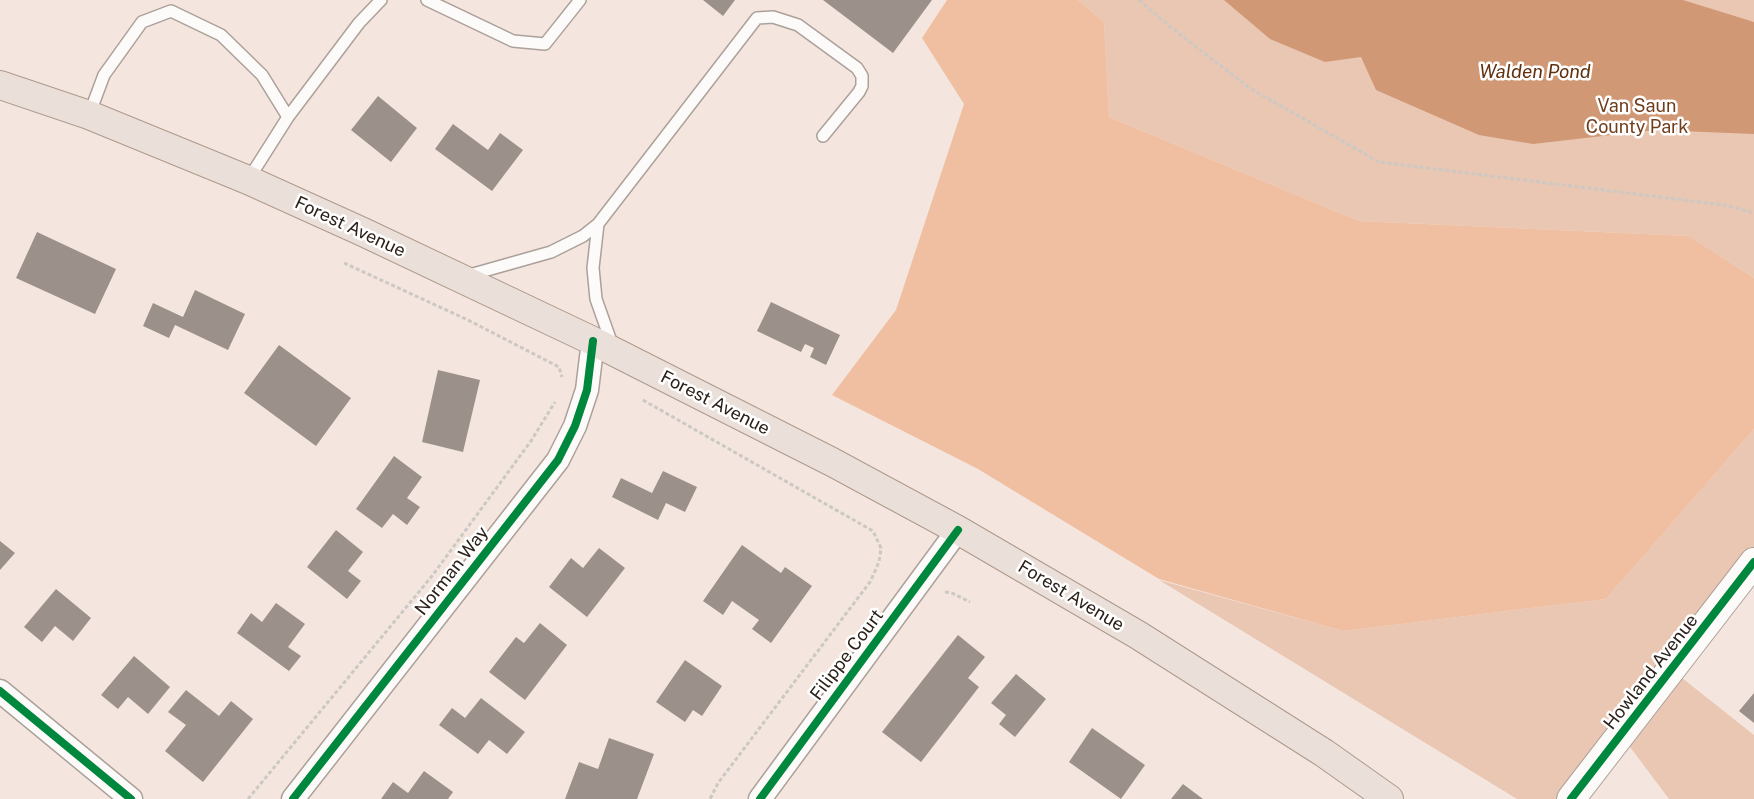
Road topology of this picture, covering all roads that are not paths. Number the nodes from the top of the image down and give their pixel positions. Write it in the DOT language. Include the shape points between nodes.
graph roads {
  1 [pos="380,0"];
  2 [pos="427,0"];
  3 [pos="580,0"];
  4 [pos="0,85"];
  5 [pos="89,115"];
  6 [pos="288,117"];
  7 [pos="823,136"];
  8 [pos="248,180"];
  9 [pos="598,224"];
  10 [pos="460,278"];
  11 [pos="604,347"];
  12 [pos="958,530"];
  13 [pos="1754,562"];
  14 [pos="0,691"];
  15 [pos="131,799"];
  16 [pos="293,799"];
  17 [pos="760,799"];
  18 [pos="1389,799"];
  19 [pos="1571,799"];
  1 -- 6 [label="lane"];
  2 -- 3 [label="lane" via="513,41 545,44"];
  4 -- 5 [label="main road, Forest Avenue"];
  5 -- 6 [label="lane" via="104,75 142,22 171,11 222,35 262,75"];
  5 -- 8 [label="main road, Forest Avenue"];
  6 -- 8 [label="lane"];
  7 -- 9 [label="lane" via="862,86 862,76 857,68 798,26 766,16 757,18"];
  8 -- 10 [label="main road, Forest Avenue"];
  9 -- 10 [label="lane" via="583,236 551,252"];
  9 -- 11 [label="lane" via="592,268"];
  10 -- 11 [label="main road, Forest Avenue"];
  11 -- 12 [label="main road, Forest Avenue" via="832,462"];
  11 -- 16 [label="street, Norman Way" via="575,426 558,460"];
  12 -- 17 [label="street, Filippe Court"];
  12 -- 18 [label="main road, Forest Avenue" via="1138,636 1324,753"];
  13 -- 19 [label="street, Howland Avenue"];
  14 -- 15 [label="street"];
}
